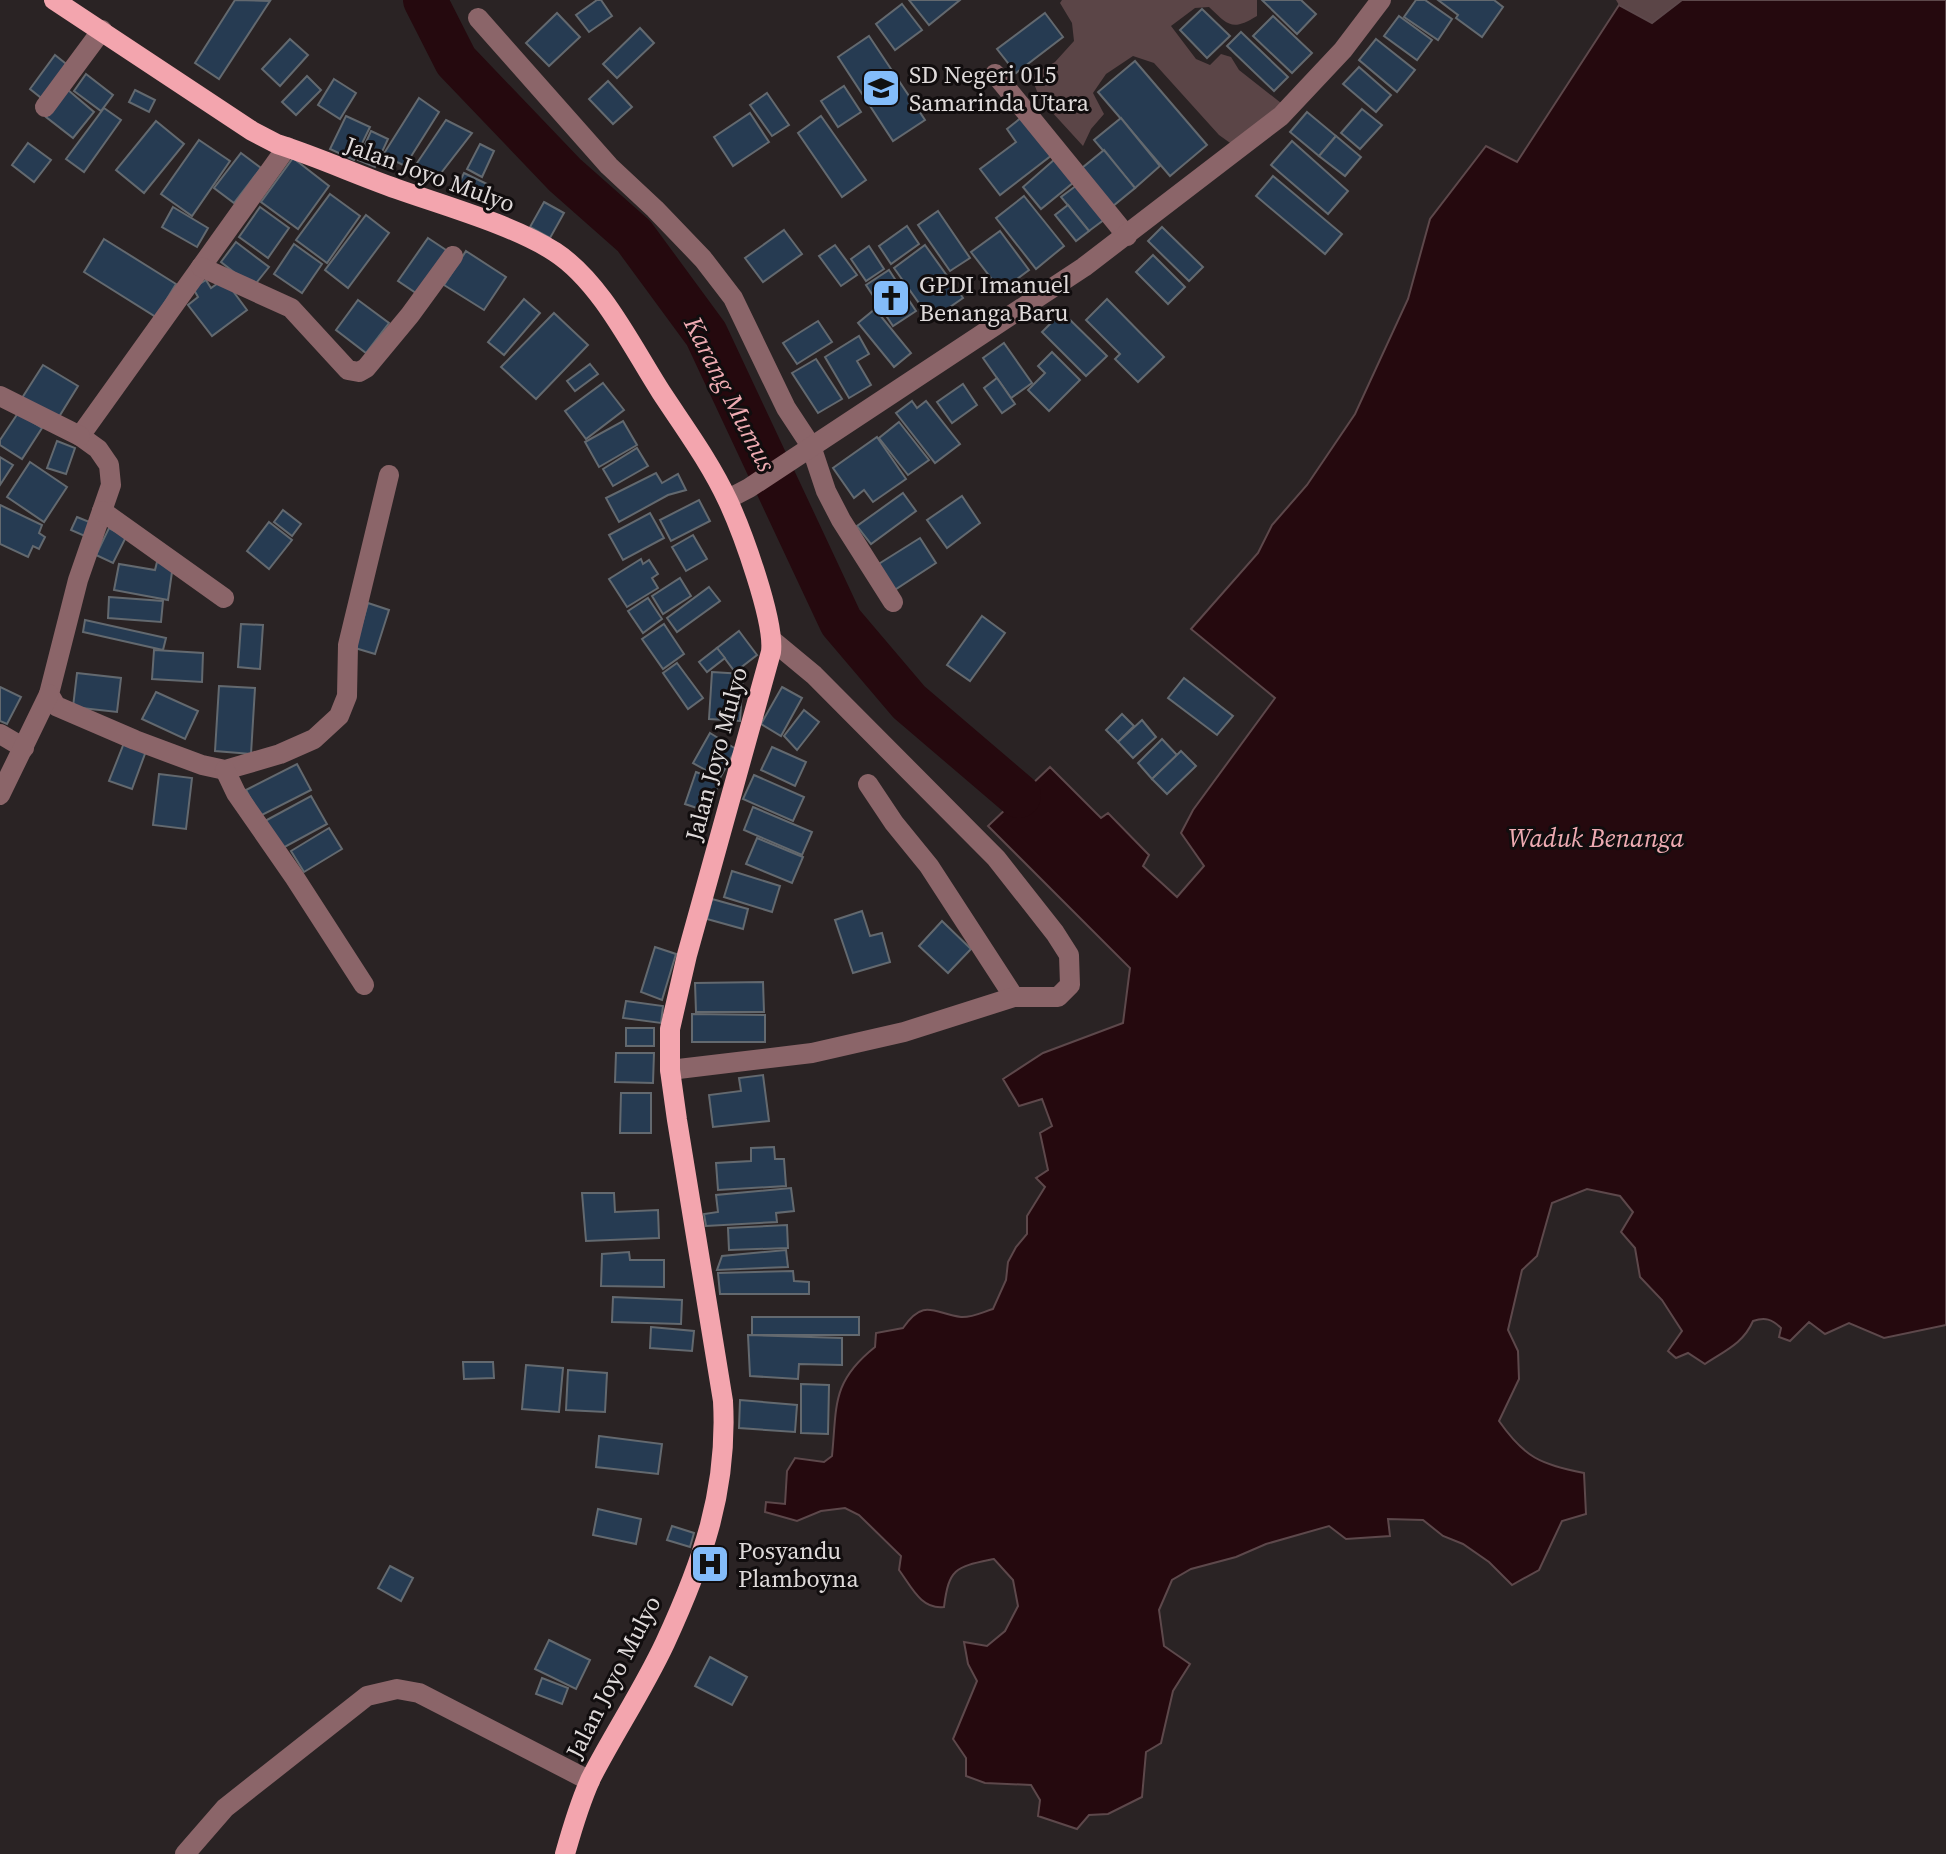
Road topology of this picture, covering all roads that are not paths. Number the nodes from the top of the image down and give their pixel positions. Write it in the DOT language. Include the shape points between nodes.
graph roads {
  1 [pos="54,0"];
  2 [pos="1381,0"];
  3 [pos="478,18"];
  4 [pos="102,30"];
  5 [pos="995,74"];
  6 [pos="45,107"];
  7 [pos="287,147"];
  8 [pos="1127,236"];
  9 [pos="453,256"];
  10 [pos="201,267"];
  11 [pos="0,396"];
  12 [pos="80,436"];
  13 [pos="809,448"];
  14 [pos="389,475"];
  15 [pos="728,499"];
  16 [pos="102,511"];
  17 [pos="224,598"];
  18 [pos="893,602"];
  19 [pos="773,641"];
  20 [pos="49,694"];
  21 [pos="0,734"];
  22 [pos="24,748"];
  23 [pos="225,770"];
  24 [pos="868,784"];
  25 [pos="0,795"];
  26 [pos="364,985"];
  27 [pos="1014,997"];
  28 [pos="670,1070"];
  29 [pos="590,1781"];
  30 [pos="185,1854"];
  31 [pos="565,1854"];
  1 -- 4 [label="main road, Jalan Joyo Mulyo"];
  2 -- 8 [label="street" via="1281,116"];
  3 -- 13 [label="street" via="609,166 718,278"];
  4 -- 6 [label="street"];
  4 -- 7 [label="main road, Jalan Joyo Mulyo" via="252,131"];
  5 -- 8 [label="street"];
  7 -- 10 [label="street"];
  7 -- 15 [label="main road, Jalan Joyo Mulyo" via="500,227 565,260 583,275 612,316"];
  8 -- 13 [label="street"];
  9 -- 10 [label="street" via="359,372 348,370 291,308"];
  10 -- 12 [label="street"];
  11 -- 12 [label="street"];
  12 -- 16 [label="street" via="109,465 111,485"];
  13 -- 15 [label="street"];
  13 -- 18 [label="street" via="841,520"];
  14 -- 23 [label="street" via="348,645 347,696 339,716 314,739"];
  15 -- 19 [label="main road, Jalan Joyo Mulyo"];
  16 -- 17 [label="street"];
  16 -- 20 [label="street"];
  19 -- 27 [label="street" via="814,675 996,858 1055,933 1069,955 1070,985 1058,997"];
  19 -- 28 [label="main road, Jalan Joyo Mulyo" via="687,955 670,1029"];
  20 -- 22 [label="street"];
  20 -- 23 [label="street" via="56,706 95,723"];
  21 -- 22 [label="street"];
  22 -- 25 [label="street"];
  23 -- 26 [label="street"];
  24 -- 27 [label="street"];
  27 -- 28 [label="street" via="904,1032 812,1053"];
  28 -- 29 [label="main road, Jalan Joyo Mulyo" via="723,1401 723,1470 703,1547 664,1644"];
  29 -- 30 [label="street" via="419,1693 397,1689 367,1696 225,1808"];
  29 -- 31 [label="main road, Jalan Joyo Mulyo"];
}
